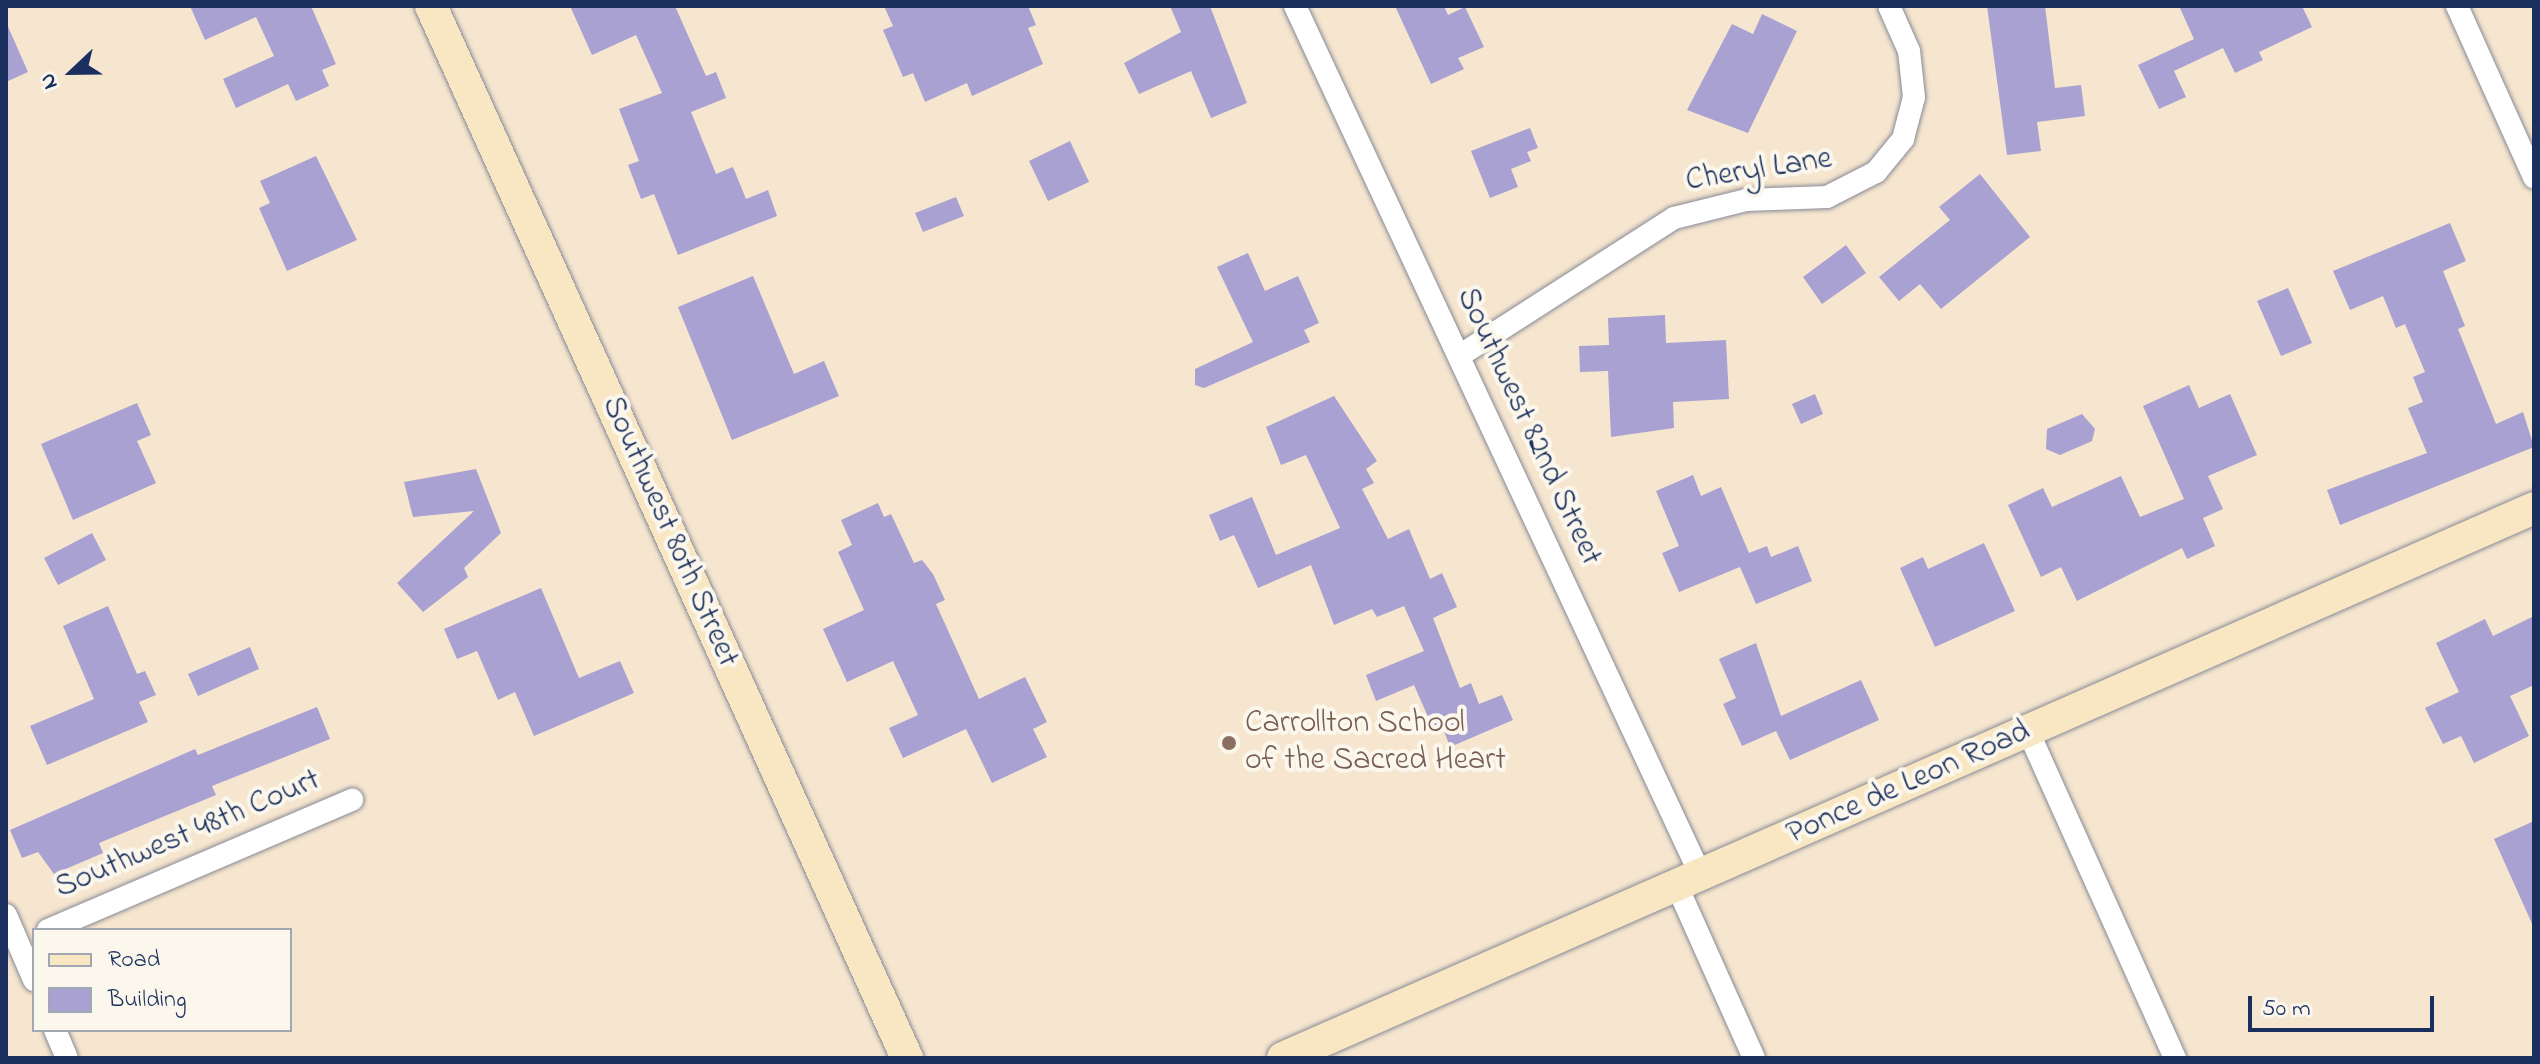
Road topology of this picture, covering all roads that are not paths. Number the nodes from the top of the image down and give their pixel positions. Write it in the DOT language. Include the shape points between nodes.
graph roads {
  1 [pos="431,6"];
  2 [pos="1295,6"];
  3 [pos="1889,6"];
  4 [pos="2457,6"];
  5 [pos="2534,177"];
  6 [pos="1459,356"];
  7 [pos="2534,508"];
  8 [pos="2028,731"];
  9 [pos="352,800"];
  10 [pos="1689,881"];
  11 [pos="6,915"];
  12 [pos="53,928"];
  13 [pos="26,939"];
  14 [pos="32,970"];
  15 [pos="56,1032"];
  16 [pos="67,1058"];
  17 [pos="907,1058"];
  18 [pos="1283,1058"];
  19 [pos="1754,1058"];
  20 [pos="2175,1058"];
  1 -- 17 [label="street, Southwest 80th Street"];
  2 -- 6 [label="street, Southwest 82nd Street"];
  3 -- 6 [label="street, Cheryl Lane" via="1909,51 1914,97 1903,139 1876,172 1827,197 1746,200 1674,218"];
  4 -- 5 [label="street"];
  6 -- 10 [label="street, Southwest 82nd Street"];
  7 -- 8 [label="street, Ponce de Leon Road"];
  8 -- 10 [label="street, Ponce de Leon Road"];
  8 -- 20 [label="street"];
  9 -- 12 [label="street, Southwest 48th Court"];
  10 -- 18 [label="street, Ponce de Leon Road"];
  10 -- 19 [label="street, Southwest 82nd Street"];
  11 -- 13 [label="street"];
  13 -- 14 [label="street"];
  15 -- 16 [label="street"];
}
